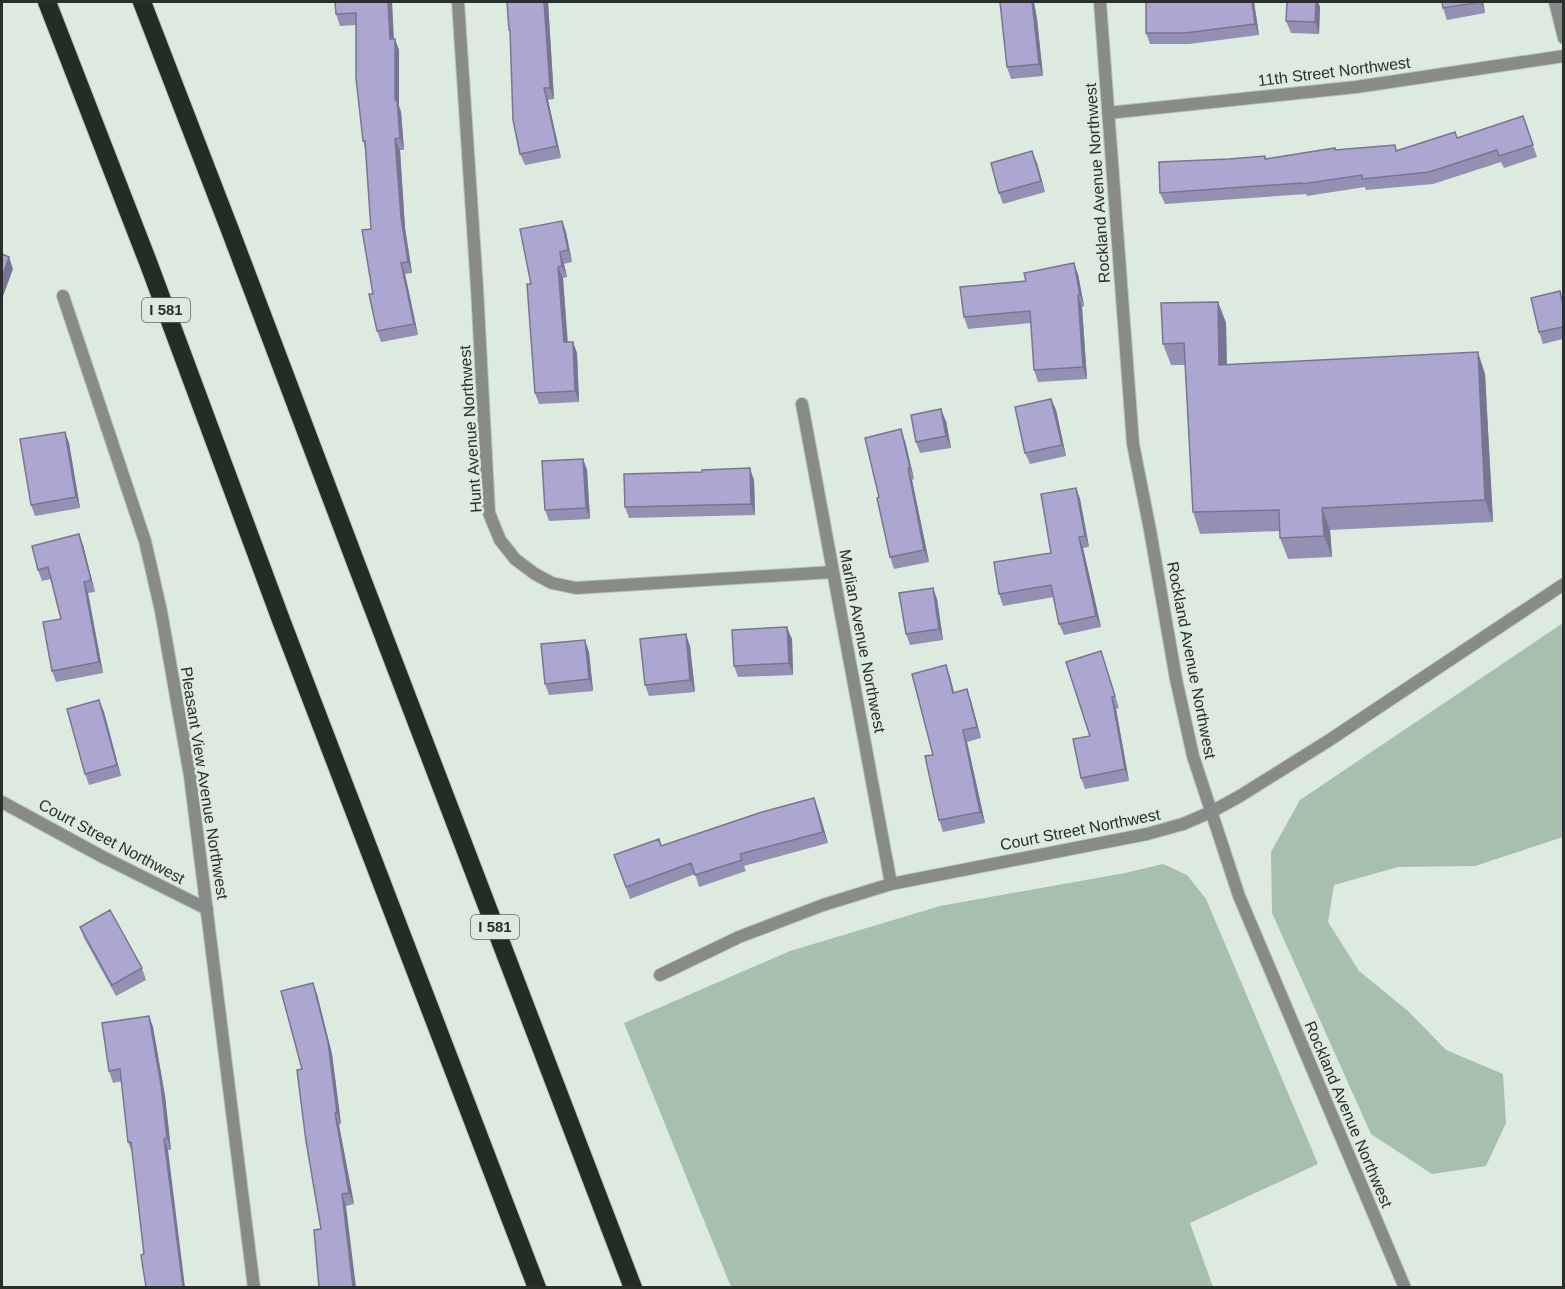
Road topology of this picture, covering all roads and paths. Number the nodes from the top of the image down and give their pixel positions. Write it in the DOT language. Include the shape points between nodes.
graph roads {
  1 [pos="47,2"];
  2 [pos="142,2"];
  3 [pos="458,2"];
  4 [pos="1100,2"];
  5 [pos="1555,2"];
  6 [pos="1563,38"];
  7 [pos="1563,56"];
  8 [pos="1108,113"];
  9 [pos="63,296"];
  10 [pos="802,404"];
  11 [pos="833,572"];
  12 [pos="1563,584"];
  13 [pos="2,802"];
  14 [pos="1211,812"];
  15 [pos="891,884"];
  16 [pos="207,909"];
  17 [pos="660,975"];
  18 [pos="254,1287"];
  19 [pos="537,1287"];
  20 [pos="633,1287"];
  21 [pos="1405,1287"];
  1 -- 19 [label="highway, I 581"];
  2 -- 20 [label="highway, I 581"];
  3 -- 11 [label="street, Hunt Avenue Northwest" via="489,513 500,540 515,560 535,574 552,583 576,588"];
  4 -- 8 [label="street, Rockland Avenue Northwest"];
  5 -- 6 [label="street"];
  7 -- 8 [label="street, 11th Street Northwest" via="1356,87"];
  8 -- 14 [label="street, Rockland Avenue Northwest" via="1133,444 1176,679 1193,756"];
  9 -- 16 [label="street, Pleasant View Avenue Northwest" via="146,541 190,776"];
  10 -- 11 [label="street, Marlian Avenue Northwest"];
  11 -- 15 [label="street, Marlian Avenue Northwest"];
  12 -- 14 [label="street, Court Street Northwest" via="1328,741"];
  13 -- 16 [label="street, Court Street Northwest"];
  14 -- 15 [label="street, Court Street Northwest" via="1147,834"];
  14 -- 21 [label="street, Rockland Avenue Northwest" via="1239,896"];
  15 -- 17 [label="street, Court Street Northwest" via="739,937"];
  16 -- 18 [label="street, Pleasant View Avenue Northwest"];
}
